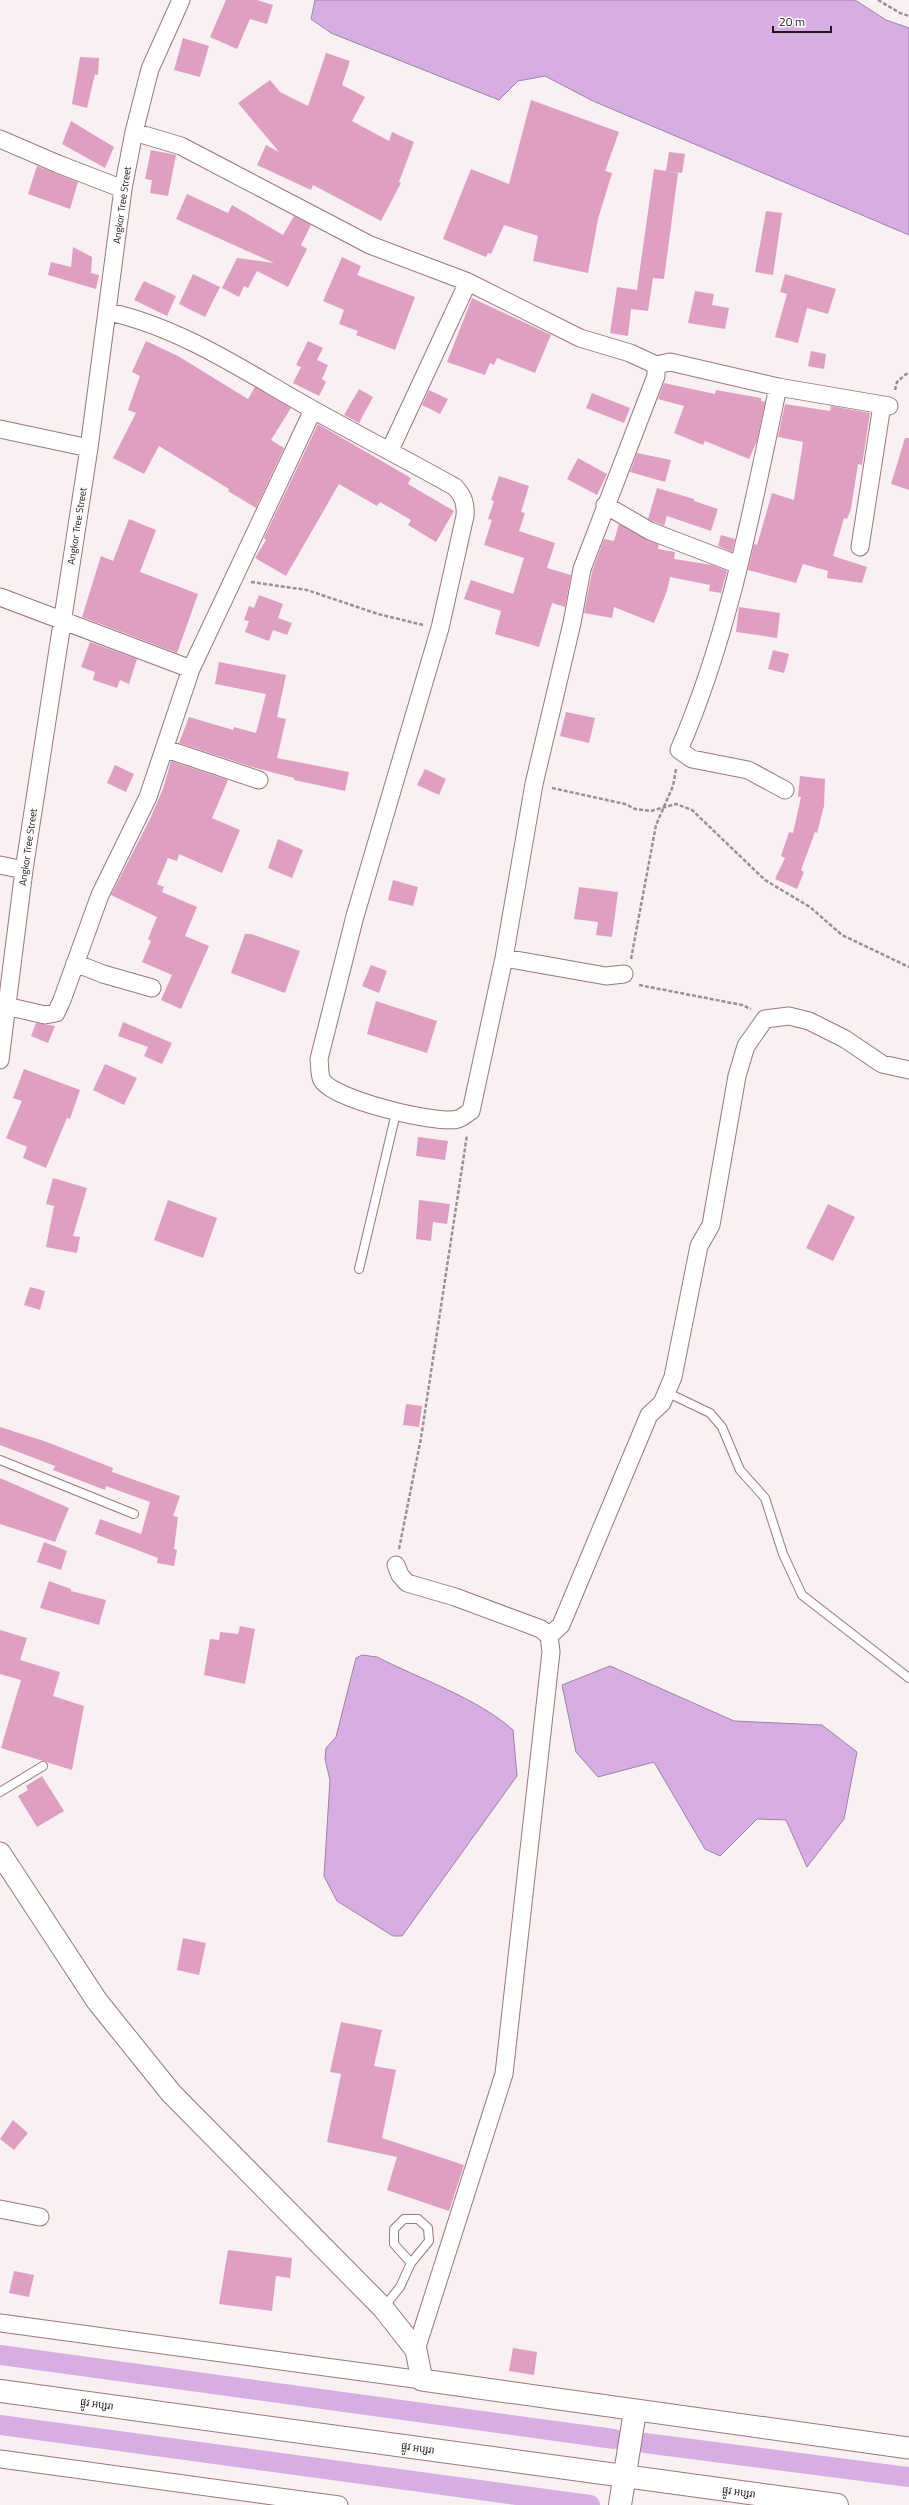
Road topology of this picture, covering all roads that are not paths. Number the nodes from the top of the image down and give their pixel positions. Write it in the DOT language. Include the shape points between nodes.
graph roads {
  1 [pos="181,0"];
  2 [pos="134,132"];
  3 [pos="0,139"];
  4 [pos="123,189"];
  5 [pos="468,282"];
  6 [pos="109,312"];
  7 [pos="656,365"];
  8 [pos="778,387"];
  9 [pos="313,410"];
  10 [pos="0,429"];
  11 [pos="89,448"];
  12 [pos="390,450"];
  13 [pos="605,504"];
  14 [pos="860,547"];
  15 [pos="739,565"];
  16 [pos="0,597"];
  17 [pos="63,620"];
  18 [pos="191,669"];
  19 [pos="166,749"];
  20 [pos="259,780"];
  21 [pos="785,790"];
  22 [pos="0,864"];
  23 [pos="24,870"];
  24 [pos="504,958"];
  25 [pos="75,962"];
  26 [pos="624,974"];
  27 [pos="152,988"];
  28 [pos="6,1006"];
  29 [pos="0,1060"];
  30 [pos="909,1070"];
  31 [pos="396,1113"];
  32 [pos="360,1268"];
  33 [pos="666,1392"];
  34 [pos="0,1460"];
  35 [pos="134,1514"];
  36 [pos="396,1565"];
  37 [pos="549,1636"];
  38 [pos="909,1678"];
  39 [pos="43,1766"];
  40 [pos="0,1792"];
  41 [pos="0,1853"];
  42 [pos="0,2209"];
  43 [pos="40,2217"];
  44 [pos="411,2263"];
  45 [pos="383,2308"];
  46 [pos="0,2324"];
  47 [pos="416,2350"];
  48 [pos="422,2380"];
  49 [pos="0,2391"];
  50 [pos="635,2411"];
  51 [pos="909,2448"];
  52 [pos="0,2459"];
  53 [pos="625,2476"];
  54 [pos="340,2505"];
  55 [pos="620,2505"];
  56 [pos="837,2505"];
  1 -- 2 [label="street, Angkor Tree Street" via="150,69"];
  2 -- 4 [label="street, Angkor Tree Street"];
  2 -- 5 [label="street" via="181,146 370,245"];
  3 -- 4 [label="street"];
  4 -- 6 [label="street, Angkor Tree Street"];
  5 -- 7 [label="street" via="580,338 630,353"];
  5 -- 12 [label="street"];
  6 -- 9 [label="street" via="139,318 178,335"];
  6 -- 11 [label="street, Angkor Tree Street"];
  7 -- 8 [label="street" via="670,362"];
  7 -- 13 [label="street" via="656,376"];
  8 -- 14 [label="street" via="886,406"];
  8 -- 15 [label="street"];
  9 -- 12 [label="street"];
  9 -- 18 [label="street"];
  10 -- 11 [label="street"];
  11 -- 17 [label="street, Angkor Tree Street"];
  12 -- 31 [label="street" via="454,487 463,496 466,506 440,628 355,916 320,1059 322,1080 333,1091"];
  13 -- 15 [label="street" via="650,531"];
  13 -- 24 [label="street" via="582,569 572,623 534,784"];
  15 -- 21 [label="street" via="705,686 679,750 692,759 748,770"];
  16 -- 17 [label="street"];
  17 -- 18 [label="street"];
  17 -- 23 [label="street, Angkor Tree Street"];
  18 -- 19 [label="street"];
  19 -- 20 [label="street"];
  19 -- 25 [label="street" via="148,797 100,895"];
  22 -- 23 [label="street"];
  23 -- 28 [label="street, Angkor Tree Street"];
  24 -- 26 [label="street" via="606,976"];
  24 -- 31 [label="street" via="471,1111 458,1119 433,1119"];
  25 -- 27 [label="street" via="103,974"];
  25 -- 28 [label="street" via="56,1013 45,1015"];
  28 -- 29 [label="street, Angkor Tree Street"];
  30 -- 33 [label="street" via="882,1064 845,1039 809,1021 789,1016 765,1020 746,1046 737,1076 711,1225 699,1246 673,1377"];
  31 -- 32 [label="lane"];
  33 -- 37 [label="street" via="662,1403 649,1415 560,1625"];
  33 -- 38 [label="lane" via="710,1413 722,1426 740,1470 765,1498 784,1554 802,1594"];
  34 -- 35 [label="lane"];
  36 -- 37 [label="street" via="400,1575 407,1582 525,1621"];
  37 -- 47 [label="street" via="551,1652 504,2074"];
  39 -- 40 [label="lane"];
  41 -- 45 [label="street" via="97,2001 171,2093"];
  42 -- 43 [label="street"];
  44 -- 44 [label="lane" via="429,2241 428,2228 418,2219 404,2219 394,2229 394,2244"];
  44 -- 45 [label="lane" via="400,2287"];
  45 -- 47 [label="street"];
  46 -- 48 [label="street"];
  47 -- 48 [label="street"];
  48 -- 50 [label="street"];
  49 -- 53 [label="main road, ផ្លូវ អប្សរា"];
  50 -- 51 [label="street"];
  50 -- 53 [label="main road"];
  52 -- 54 [label="street"];
  53 -- 55 [label="main road"];
  53 -- 56 [label="main road, ផ្លូវ អប្សរា"];
}
